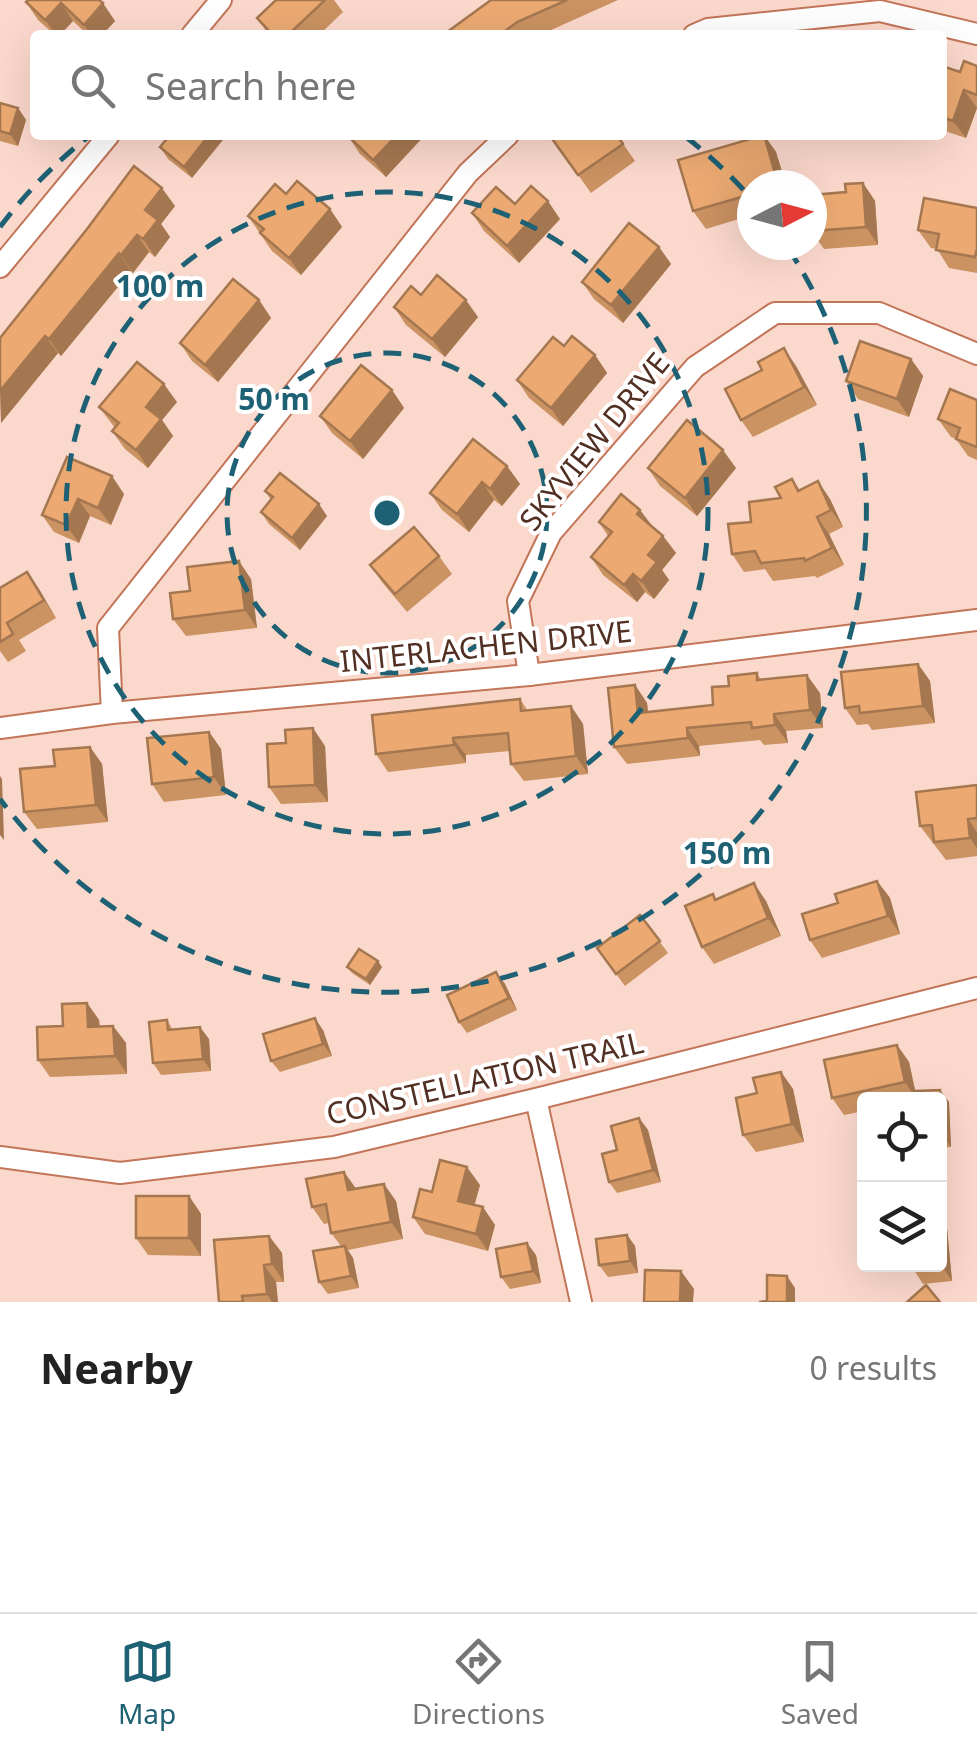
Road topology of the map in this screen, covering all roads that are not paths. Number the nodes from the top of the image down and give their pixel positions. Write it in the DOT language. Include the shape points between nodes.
graph roads {
  1 [pos="221,0"];
  2 [pos="196,30"];
  3 [pos="708,30"];
  4 [pos="977,34"];
  5 [pos="105,140"];
  6 [pos="503,140"];
  7 [pos="0,267"];
  8 [pos="977,354"];
  9 [pos="977,620"];
  10 [pos="529,675"];
  11 [pos="112,714"];
  12 [pos="0,728"];
  13 [pos="977,988"];
  14 [pos="536,1100"];
  15 [pos="0,1157"];
  16 [pos="582,1302"];
  1 -- 2 [label="street"];
  3 -- 4 [label="street" via="880,11"];
  5 -- 7 [label="street"];
  6 -- 11 [label="street" via="468,173 108,628"];
  8 -- 10 [label="street, SKYVIEW DRIVE" via="880,312 775,313 695,367 552,533 518,601"];
  9 -- 10 [label="street, INTERLACHEN DRIVE"];
  10 -- 11 [label="street, INTERLACHEN DRIVE"];
  11 -- 12 [label="street, INTERLACHEN DRIVE"];
  13 -- 14 [label="street, CONSTELLATION TRAIL"];
  14 -- 15 [label="street, CONSTELLATION TRAIL" via="334,1148 120,1173"];
  14 -- 16 [label="street"];
}
